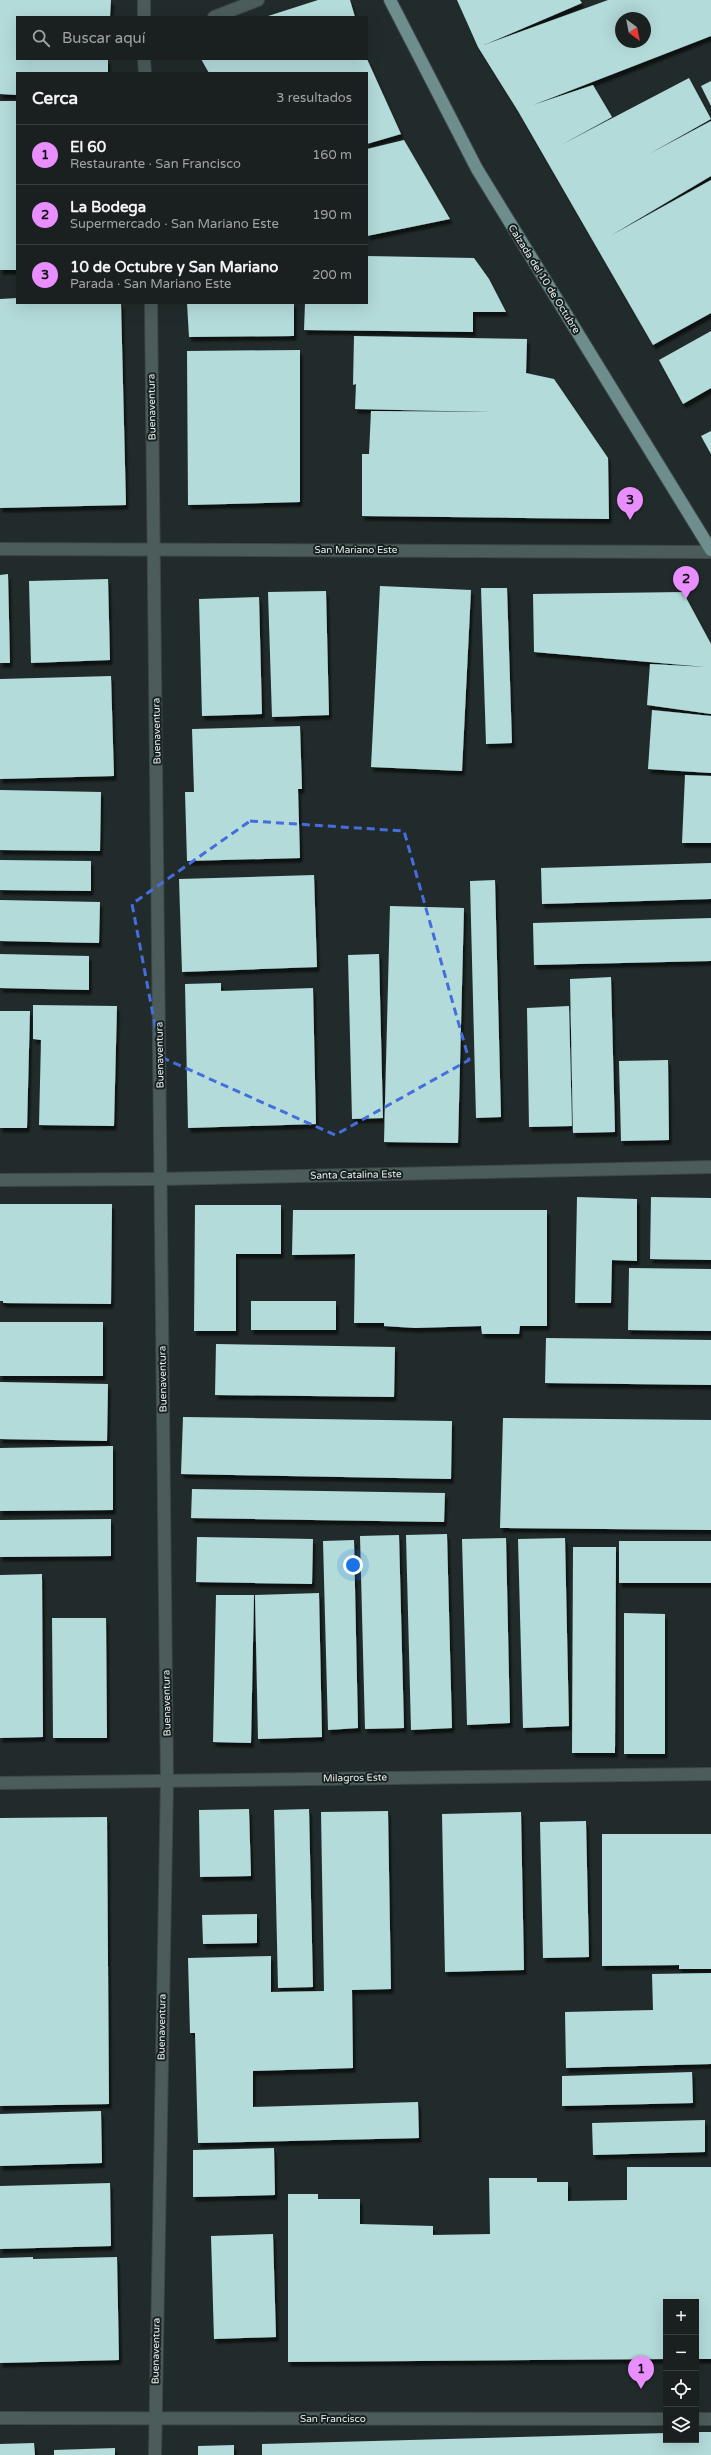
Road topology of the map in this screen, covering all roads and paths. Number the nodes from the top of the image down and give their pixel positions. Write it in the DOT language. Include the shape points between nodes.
graph roads {
  1 [pos="144,0"];
  2 [pos="258,0"];
  3 [pos="390,0"];
  4 [pos="144,16"];
  5 [pos="217,16"];
  6 [pos="144,60"];
  7 [pos="145,72"];
  8 [pos="151,304"];
  9 [pos="0,549"];
  10 [pos="154,549"];
  11 [pos="711,551"];
  12 [pos="711,1167"];
  13 [pos="161,1179"];
  14 [pos="0,1180"];
  15 [pos="711,1774"];
  16 [pos="167,1780"];
  17 [pos="0,1784"];
  18 [pos="0,2418"];
  19 [pos="154,2418"];
  20 [pos="663,2419"];
  21 [pos="699,2419"];
  22 [pos="711,2419"];
  23 [pos="155,2455"];
  1 -- 4 [label="street"];
  2 -- 5 [label="street"];
  3 -- 11 [label="main road, Calzada del 10 de Octubre" via="477,169"];
  6 -- 7 [label="street"];
  8 -- 10 [label="street, Buenaventura"];
  9 -- 10 [label="street, San Mariano Este"];
  10 -- 11 [label="street, San Mariano Este"];
  10 -- 13 [label="street, Buenaventura"];
  12 -- 13 [label="street, Santa Catalina Este"];
  13 -- 14 [label="street, Santa Catalina Este"];
  13 -- 16 [label="street, Buenaventura"];
  15 -- 16 [label="street, Milagros Este"];
  16 -- 17 [label="street, Milagros Este"];
  16 -- 19 [label="street, Buenaventura"];
  18 -- 19 [label="street, San Francisco"];
  19 -- 20 [label="street, San Francisco"];
  19 -- 23 [label="street, Buenaventura"];
  21 -- 22 [label="street"];
}
